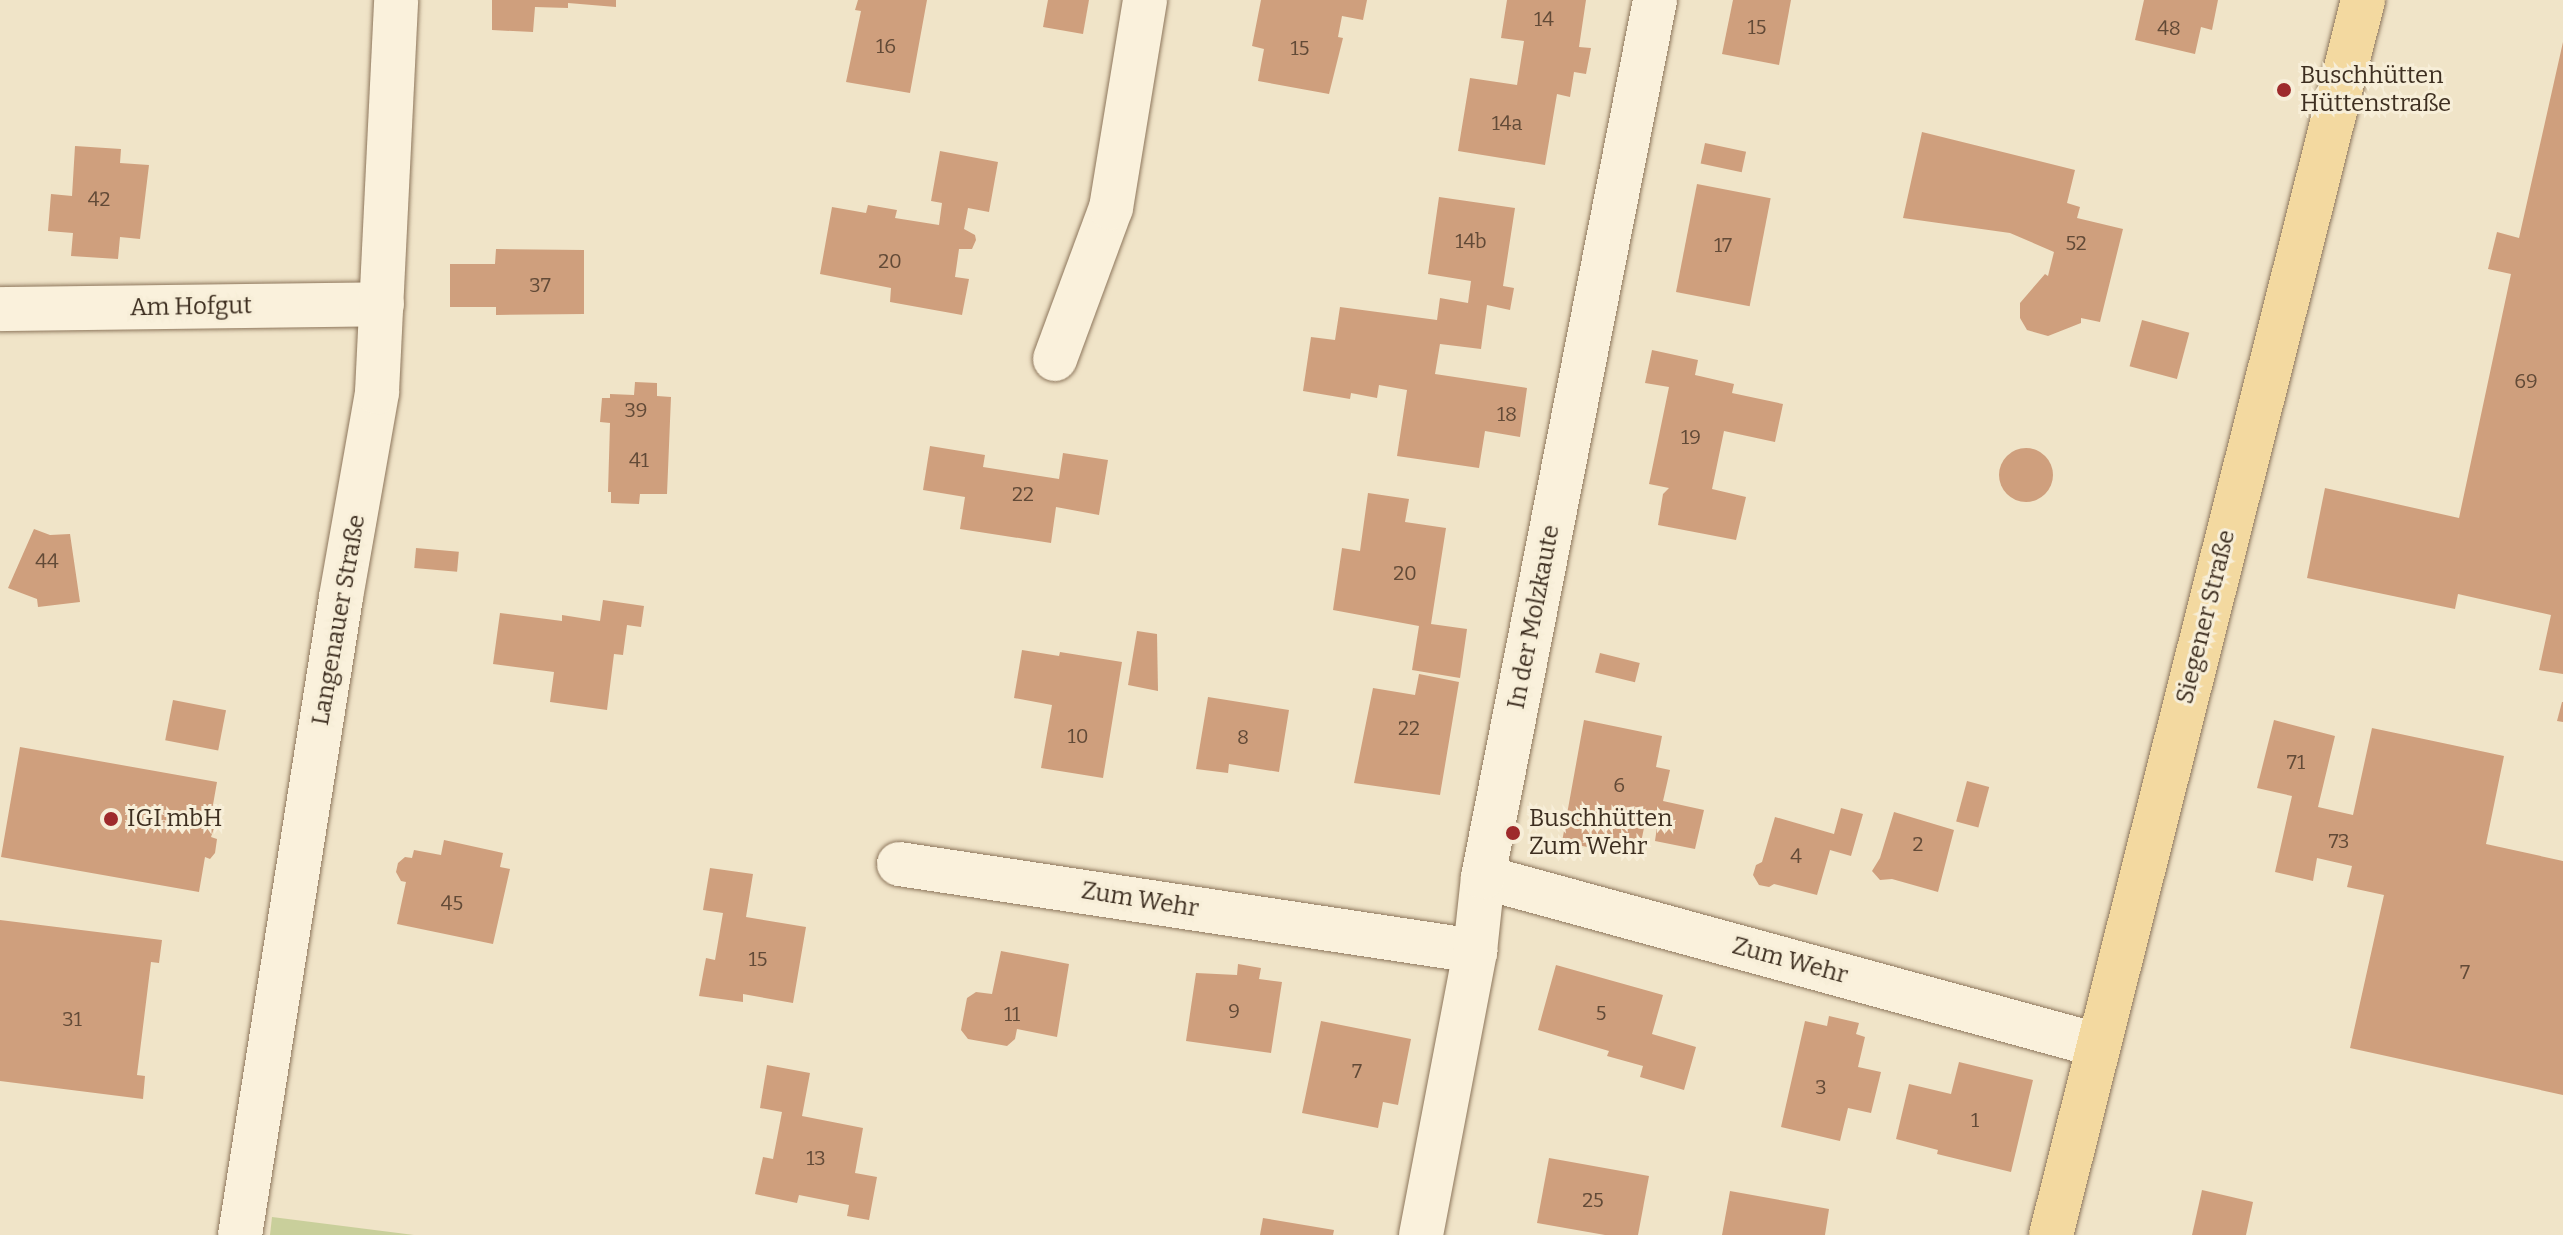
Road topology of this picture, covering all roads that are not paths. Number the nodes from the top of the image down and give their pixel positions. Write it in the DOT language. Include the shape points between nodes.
graph roads {
  1 [pos="396,0"];
  2 [pos="1145,0"];
  3 [pos="1655,0"];
  4 [pos="2363,0"];
  5 [pos="382,304"];
  6 [pos="0,309"];
  7 [pos="1055,359"];
  8 [pos="899,864"];
  9 [pos="1483,877"];
  10 [pos="1475,951"];
  11 [pos="2097,1045"];
  12 [pos="240,1235"];
  13 [pos="1421,1235"];
  14 [pos="2051,1235"];
  1 -- 5 [label="street, Langenauer Straße"];
  2 -- 7 [label="street" via="1111,208"];
  3 -- 9 [label="street, In der Molzkaute"];
  4 -- 11 [label="main road, Siegener Straße"];
  5 -- 6 [label="street, Am Hofgut"];
  5 -- 12 [label="street, Langenauer Straße" via="366,467"];
  8 -- 10 [label="street, Zum Wehr"];
  9 -- 10 [label="street, In der Molzkaute"];
  9 -- 11 [label="street, Zum Wehr"];
  10 -- 13 [label="street, In der Molzkaute"];
  11 -- 14 [label="main road, Siegener Straße"];
}
